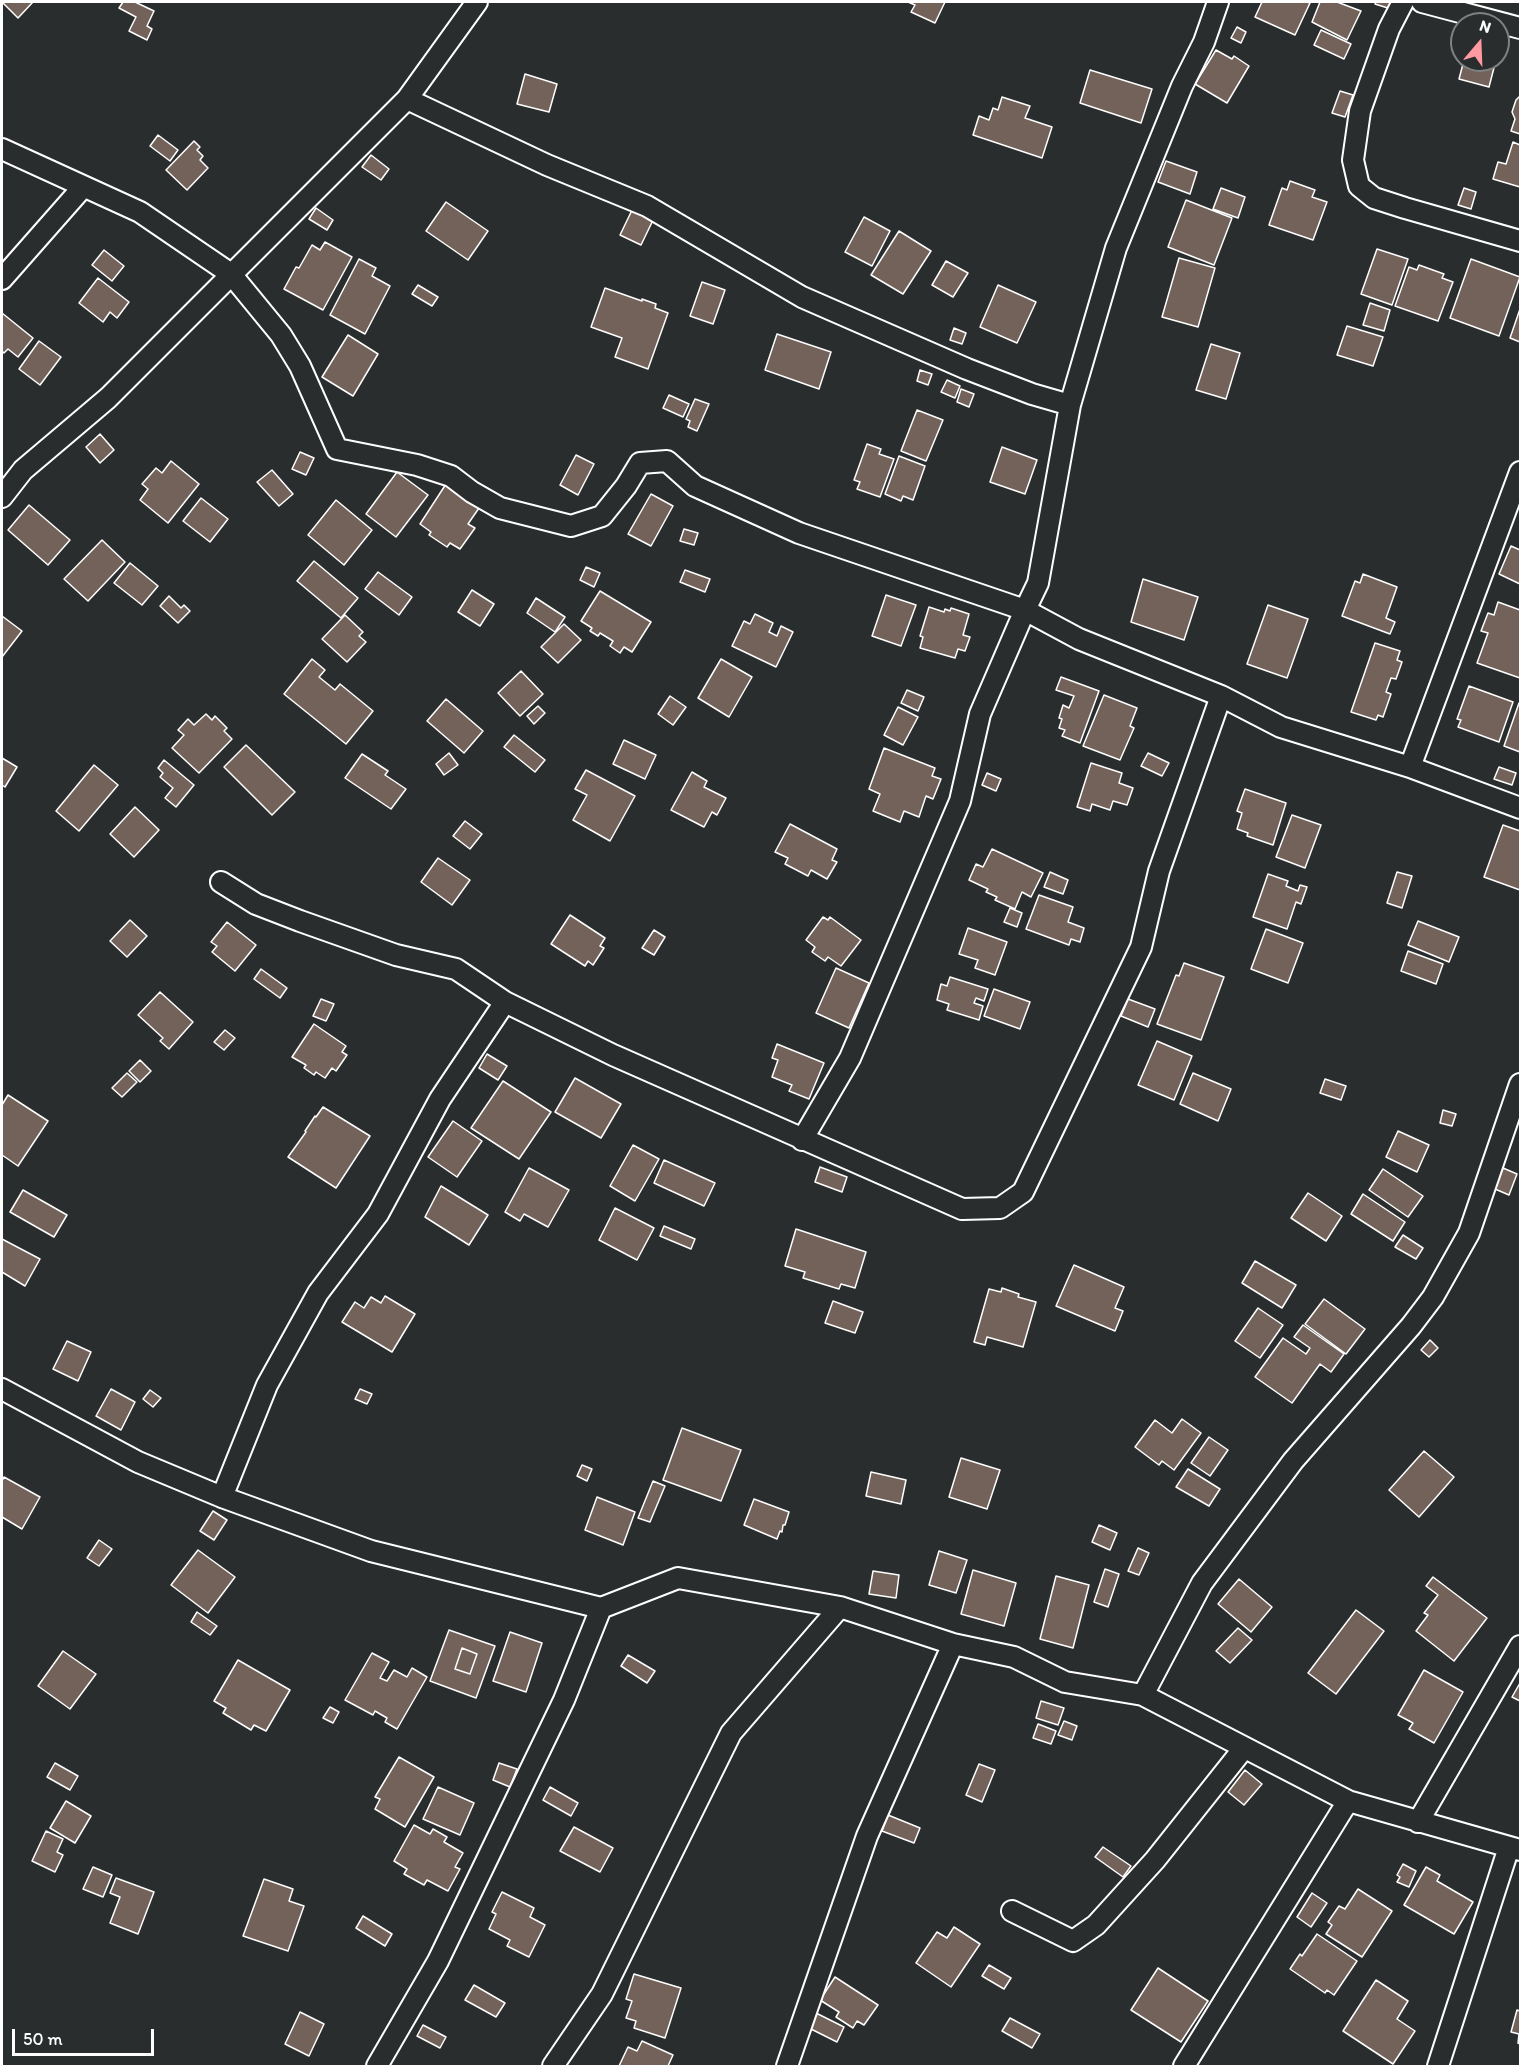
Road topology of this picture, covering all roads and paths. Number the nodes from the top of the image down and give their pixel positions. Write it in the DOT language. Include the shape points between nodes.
graph roads {
  1 [pos="477,2"];
  2 [pos="1218,2"];
  3 [pos="1403,2"];
  4 [pos="1422,2"];
  5 [pos="1521,28"];
  6 [pos="408,99"];
  7 [pos="2,149"];
  8 [pos="83,187"];
  9 [pos="1521,241"];
  10 [pos="231,274"];
  11 [pos="2,279"];
  12 [pos="1070,405"];
  13 [pos="1521,472"];
  14 [pos="2,496"];
  15 [pos="1025,610"];
  16 [pos="1221,696"];
  17 [pos="1410,767"];
  18 [pos="1521,808"];
  19 [pos="221,882"];
  20 [pos="505,1002"];
  21 [pos="1521,1084"];
  22 [pos="802,1140"];
  23 [pos="2,1389"];
  24 [pos="222,1497"];
  25 [pos="840,1607"];
  26 [pos="601,1608"];
  27 [pos="953,1644"];
  28 [pos="1521,1646"];
  29 [pos="1143,1695"];
  30 [pos="1244,1748"];
  31 [pos="1348,1801"];
  32 [pos="1418,1822"];
  33 [pos="1515,1849"];
  34 [pos="1012,1911"];
  35 [pos="377,2067"];
  36 [pos="553,2067"];
  37 [pos="788,2067"];
  38 [pos="1185,2067"];
  39 [pos="1438,2067"];
  1 -- 6 [label="street"];
  2 -- 12 [label="street" via="1116,248"];
  3 -- 9 [label="street" via="1389,29 1360,111 1353,160 1359,186 1374,198"];
  4 -- 5 [label="street"];
  6 -- 10 [label="street"];
  6 -- 12 [label="street" via="547,165 647,206 802,297 967,369"];
  7 -- 8 [label="street"];
  8 -- 10 [label="street" via="140,212"];
  8 -- 11 [label="street"];
  10 -- 14 [label="street" via="108,398 23,470"];
  10 -- 15 [label="street" via="280,334 300,366 337,449 451,476 500,508 571,526 602,516 640,463 667,461 695,486 799,533"];
  12 -- 15 [label="street" via="1038,583"];
  13 -- 17 [label="street"];
  15 -- 16 [label="street" via="1079,639"];
  15 -- 22 [label="street" via="980,714 960,801 850,1058"];
  16 -- 17 [label="street" via="1281,727"];
  16 -- 22 [label="street" via="1160,870 1141,947 1023,1192 1000,1208 962,1209"];
  17 -- 18 [label="street"];
  19 -- 20 [label="street" via="256,904 300,921 396,955 456,969"];
  20 -- 22 [label="street"];
  20 -- 24 [label="street" via="440,1099 378,1214 318,1293 267,1384"];
  21 -- 29 [label="street" via="1469,1233 1433,1298 1293,1461 1202,1583"];
  23 -- 24 [label="street" via="138,1462"];
  24 -- 26 [label="street" via="371,1551"];
  25 -- 26 [label="street" via="678,1578"];
  25 -- 27 [label="street"];
  25 -- 36 [label="street" via="731,1733 602,1994"];
  26 -- 35 [label="street" via="564,1700 448,1940"];
  27 -- 29 [label="street" via="1014,1657 1065,1682"];
  27 -- 37 [label="street" via="867,1836"];
  28 -- 32 [label="street"];
  29 -- 30 [label="street"];
  30 -- 31 [label="street"];
  30 -- 34 [label="street" via="1155,1860 1096,1925 1073,1941"];
  31 -- 32 [label="street"];
  31 -- 38 [label="street"];
  32 -- 33 [label="street"];
  33 -- 39 [label="street"];
}
